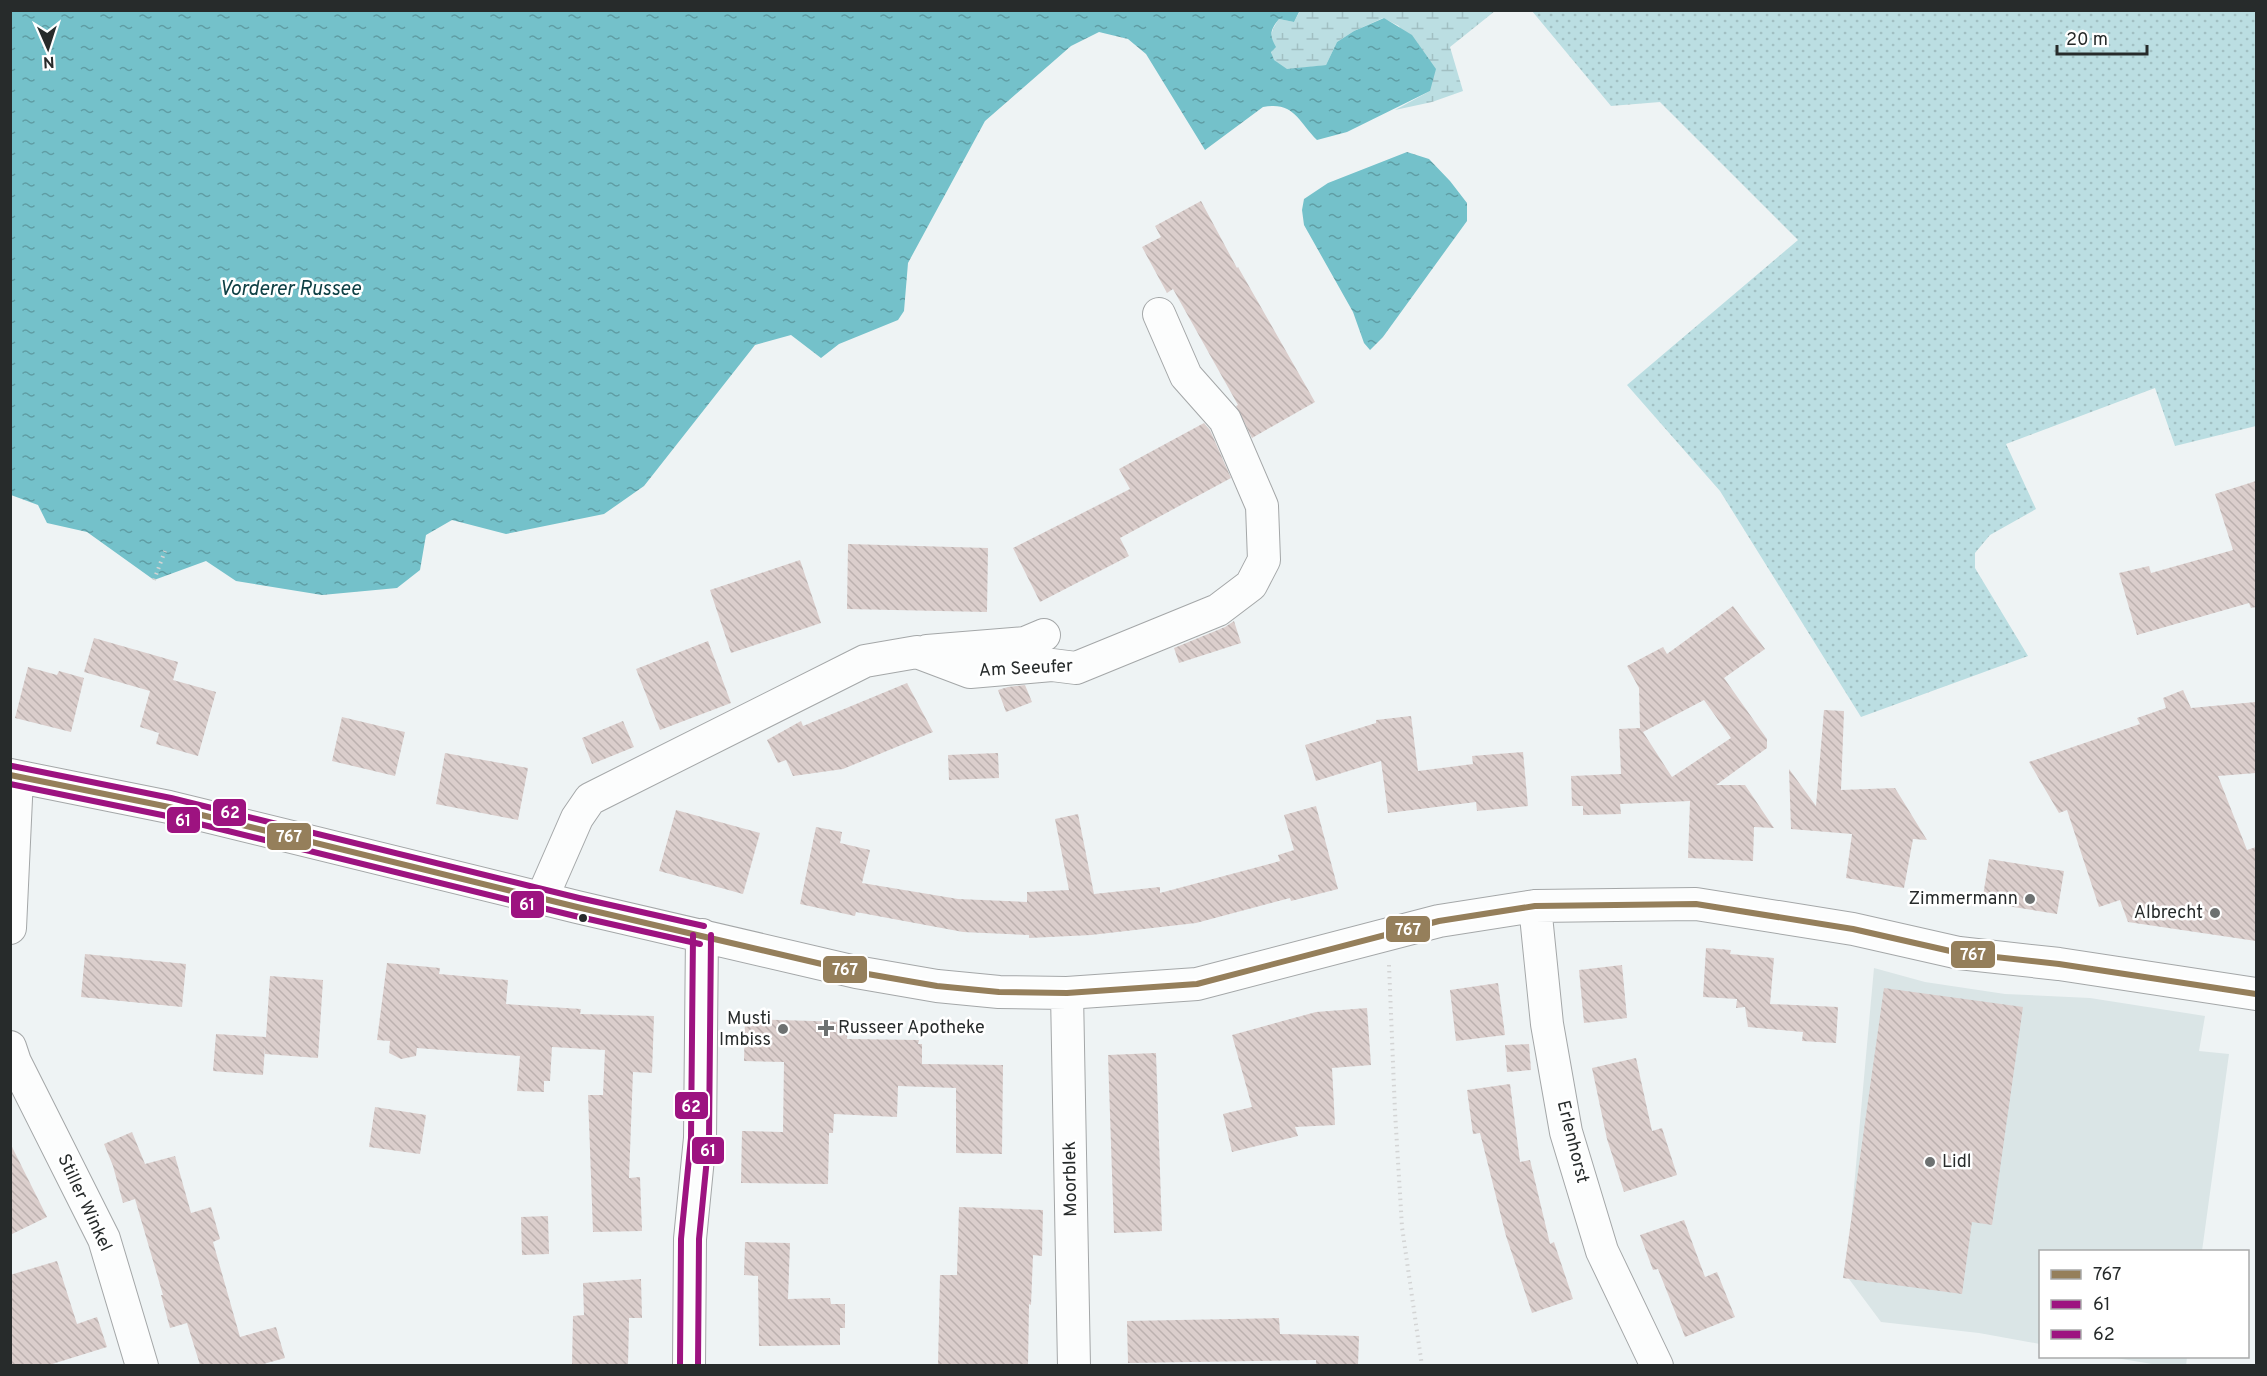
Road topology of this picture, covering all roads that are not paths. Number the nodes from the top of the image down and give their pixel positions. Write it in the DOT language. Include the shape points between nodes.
graph roads {
  1 [pos="1159,314"];
  2 [pos="1044,635"];
  3 [pos="917,652"];
  4 [pos="14,776"];
  5 [pos="542,898"];
  6 [pos="1535,906"];
  7 [pos="10,928"];
  8 [pos="702,935"];
  9 [pos="1067,993"];
  10 [pos="2256,994"];
  11 [pos="10,1047"];
  12 [pos="141,1365"];
  13 [pos="690,1365"];
  14 [pos="1074,1365"];
  15 [pos="1657,1365"];
  1 -- 3 [label="street, Am Seeufer" via="1186,376 1225,420 1262,506 1264,560 1251,585 1218,610 1076,668 1052,665 970,672"];
  2 -- 3 [label="street" via="1025,643"];
  3 -- 5 [label="street" via="865,661 590,799 577,818"];
  4 -- 5 [label="street" via="169,807"];
  4 -- 7 [label="street"];
  5 -- 8 [label="street"];
  6 -- 9 [label="street" via="1439,921 1197,984"];
  6 -- 10 [label="street" via="1696,904 1853,929 1959,953"];
  6 -- 15 [label="street, Erlenhorst" via="1547,1024 1566,1132 1602,1251"];
  8 -- 9 [label="street" via="856,972 938,986"];
  8 -- 13 [label="street" via="700,1138 690,1239"];
  9 -- 14 [label="street, Moorblek"];
  11 -- 12 [label="street, Stiller Winkel" via="105,1239"];
}
